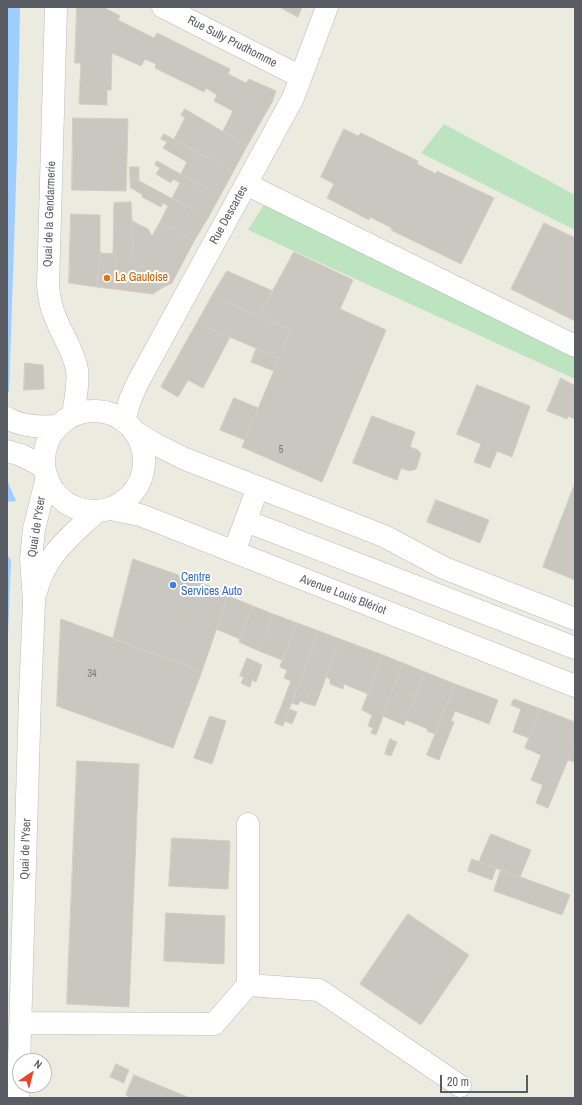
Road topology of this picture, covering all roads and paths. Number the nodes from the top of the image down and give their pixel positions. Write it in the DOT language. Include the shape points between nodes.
graph roads {
  1 [pos="56,7"];
  2 [pos="163,7"];
  3 [pos="327,7"];
  4 [pos="301,77"];
  5 [pos="246,184"];
  6 [pos="575,346"];
  7 [pos="7,418"];
  8 [pos="65,421"];
  9 [pos="129,426"];
  10 [pos="7,451"];
  11 [pos="45,472"];
  12 [pos="258,487"];
  13 [pos="103,510"];
  14 [pos="246,521"];
  15 [pos="234,552"];
  16 [pos="34,601"];
  17 [pos="575,620"];
  18 [pos="575,648"];
  19 [pos="575,686"];
  20 [pos="248,824"];
  21 [pos="248,985"];
  22 [pos="21,1023"];
  23 [pos="460,1086"];
  24 [pos="18,1098"];
  1 -- 8 [label="street, Quai de la Gendarmerie" via="48,286 55,318 77,369 77,388"];
  2 -- 4 [label="street, Rue Sully Prudhomme"];
  3 -- 4 [label="street, Rue Descartes"];
  4 -- 5 [label="street, Rue Descartes"];
  5 -- 6 [label="street"];
  5 -- 9 [label="street, Rue Descartes" via="138,382 131,398"];
  7 -- 8 [label="street" via="33,426"];
  8 -- 9 [label="street" via="90,411 102,411 114,415"];
  8 -- 11 [label="street" via="47,442 44,455"];
  9 -- 12 [label="street" via="155,444 185,459"];
  9 -- 13 [label="street" via="143,449 143,474 130,496 121,503"];
  10 -- 11 [label="street" via="21,455"];
  11 -- 13 [label="street" via="55,492 69,504 85,511"];
  11 -- 16 [label="street, Quai de l'Yser" via="32,547"];
  12 -- 14 [label="street"];
  12 -- 17 [label="street" via="384,536 444,568"];
  13 -- 15 [label="street, Avenue Louis Blériot" via="140,515"];
  13 -- 16 [label="street, Quai de l'Yser" via="70,537 48,562 40,577"];
  14 -- 15 [label="street"];
  14 -- 18 [label="street"];
  15 -- 19 [label="street, Avenue Louis Blériot"];
  16 -- 22 [label="street, Quai de l'Yser"];
  20 -- 21 [label="street"];
  21 -- 22 [label="street" via="214,1024"];
  21 -- 23 [label="street" via="319,990"];
  22 -- 24 [label="street, Quai de l'Yser"];
}
